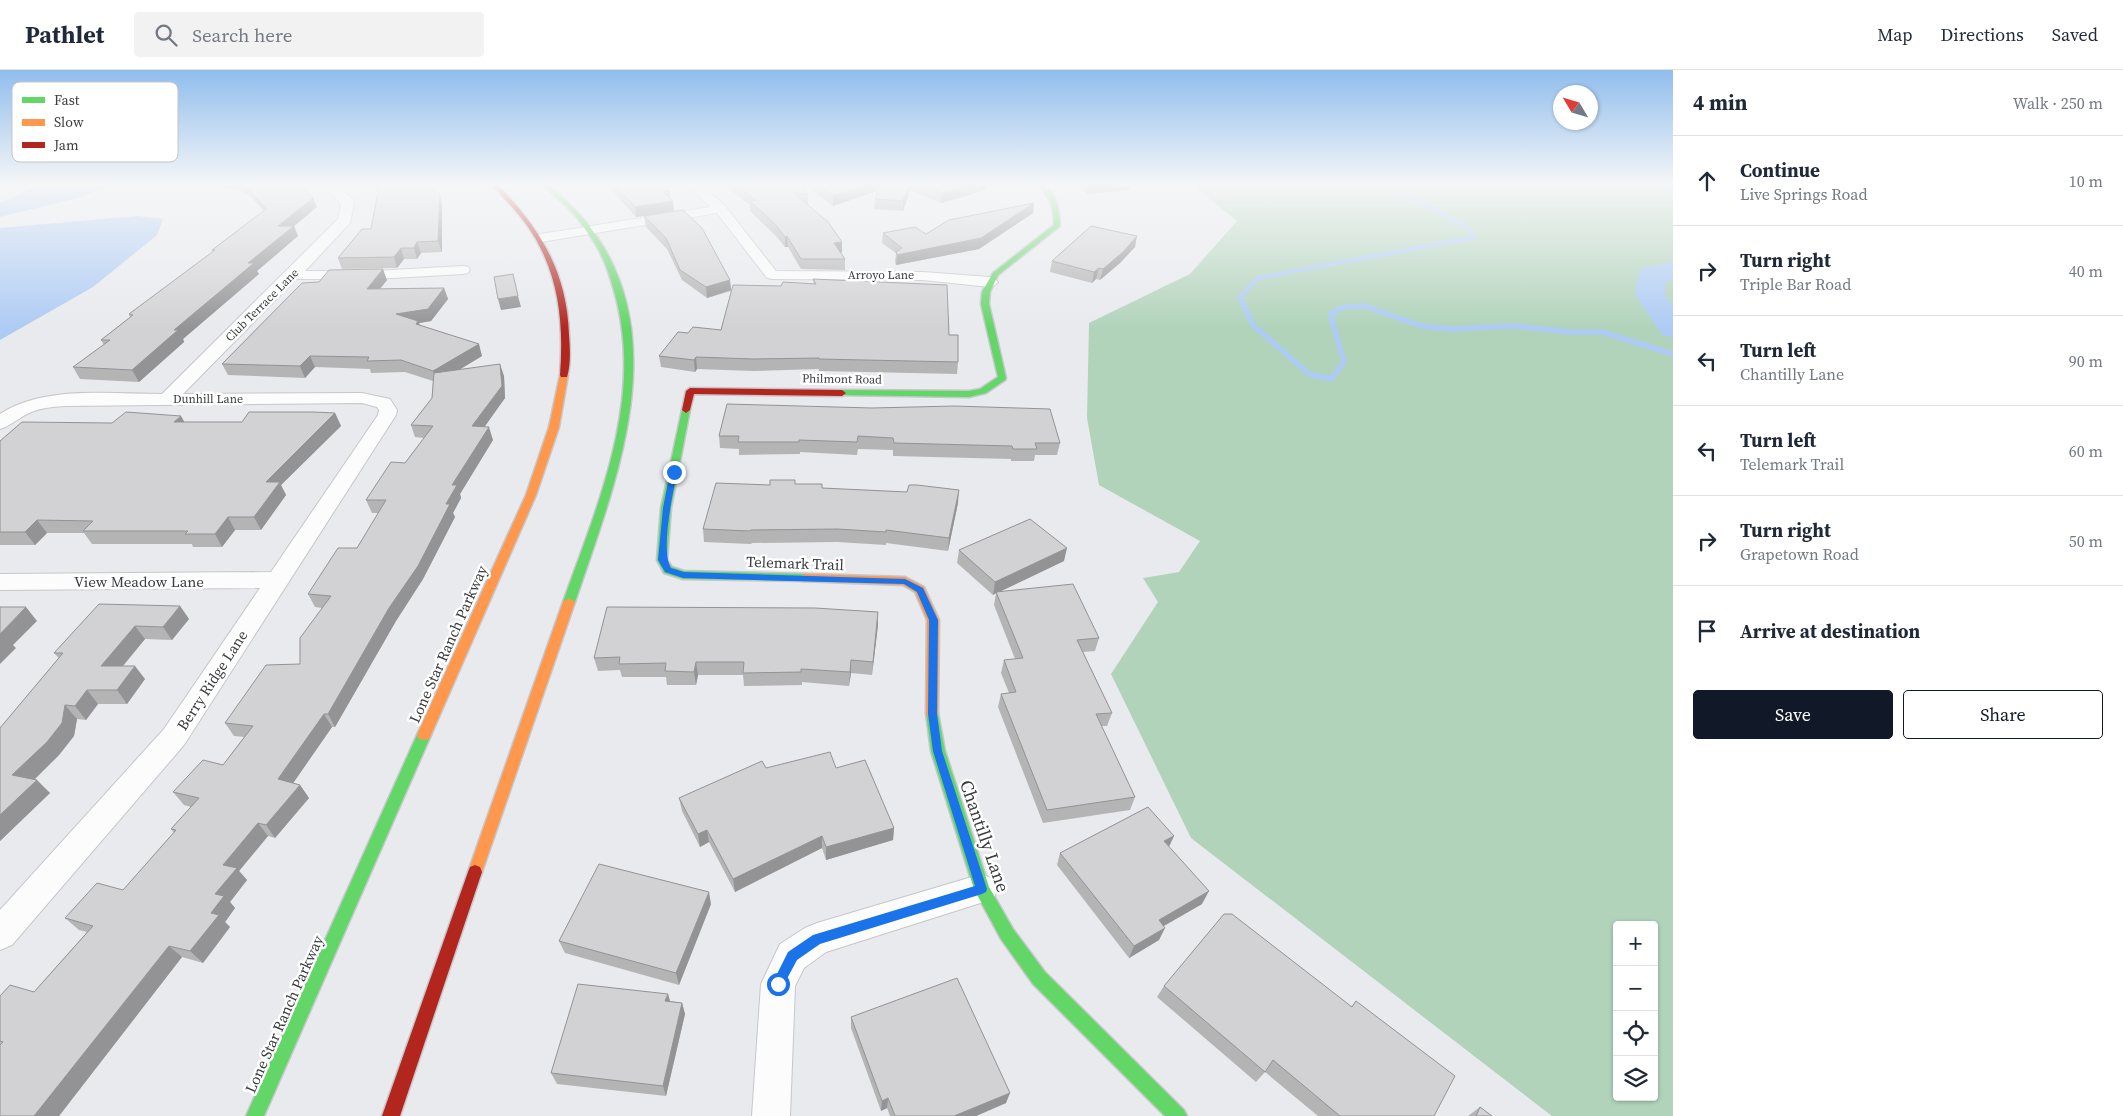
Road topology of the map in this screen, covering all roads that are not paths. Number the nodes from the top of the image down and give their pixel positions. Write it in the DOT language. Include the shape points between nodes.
graph roads {
  1 [pos="335,232"];
  2 [pos="537,232"];
  3 [pos="580,232"];
  4 [pos="592,232"];
  5 [pos="738,232"];
  6 [pos="1049,232"];
  7 [pos="541,238"];
  8 [pos="463,270"];
  9 [pos="292,275"];
  10 [pos="990,282"];
  11 [pos="167,399"];
  12 [pos="383,403"];
  13 [pos="0,422"];
  14 [pos="668,570"];
  15 [pos="278,580"];
  16 [pos="0,582"];
  17 [pos="920,590"];
  18 [pos="982,889"];
  19 [pos="0,934"];
  20 [pos="255,1116"];
  21 [pos="391,1116"];
  22 [pos="771,1116"];
  23 [pos="1178,1116"];
  1 -- 9 [label="street, Club Terrace Lane"];
  2 -- 7 [label="main road, Lone Star Ranch Parkway"];
  3 -- 7 [label="street"];
  4 -- 21 [label="main road" via="608,260 626,319 628,387 617,459"];
  5 -- 10 [label="street, Arroyo Lane" via="772,275 924,276"];
  6 -- 10 [label="main road" via="1004,266"];
  7 -- 20 [label="main road, Lone Star Ranch Parkway" via="564,300 564,375 550,443 531,495"];
  8 -- 9 [label="street" via="375,276"];
  9 -- 11 [label="street, Club Terrace Lane"];
  10 -- 14 [label="main road, Philmont Road" via="984,304 1002,378 984,391 969,394 690,390 666,508 662,560"];
  11 -- 12 [label="street, Dunhill Lane" via="362,398"];
  11 -- 13 [label="street, Dunhill Lane" via="65,400 32,404"];
  12 -- 15 [label="street, Berry Ridge Lane" via="388,410 387,415"];
  14 -- 17 [label="main road, Telemark Trail" via="683,575 905,581"];
  15 -- 16 [label="street, View Meadow Lane"];
  15 -- 19 [label="street, Berry Ridge Lane" via="174,737"];
  17 -- 18 [label="main road, Chantilly Lane" via="933,620 932,714 938,751"];
  18 -- 22 [label="street" via="817,939 792,956 778,984"];
  18 -- 23 [label="main road, Chantilly Lane" via="1006,934 1039,978"];
}
